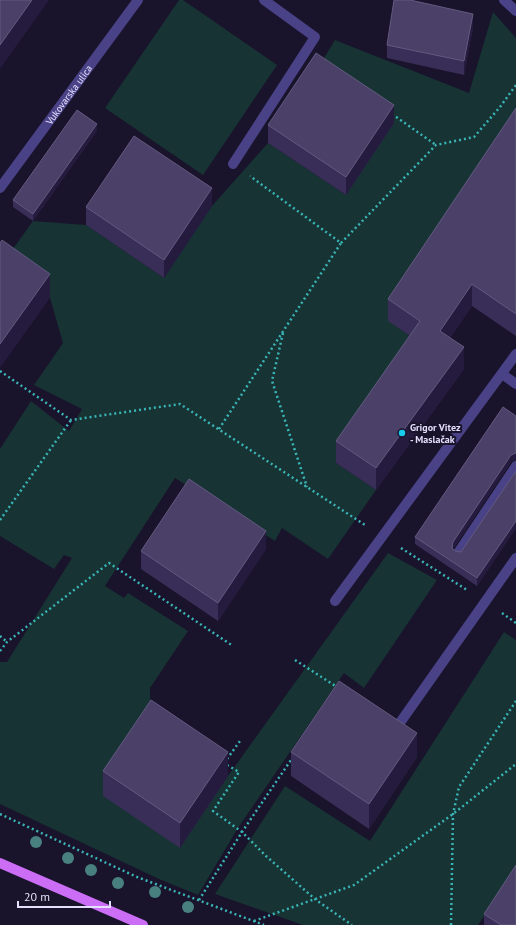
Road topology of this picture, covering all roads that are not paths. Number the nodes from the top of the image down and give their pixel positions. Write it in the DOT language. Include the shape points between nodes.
graph roads {
  1 [pos="138,0"];
  2 [pos="264,0"];
  3 [pos="504,0"];
  4 [pos="516,11"];
  5 [pos="233,164"];
  6 [pos="0,188"];
  7 [pos="516,354"];
  8 [pos="502,374"];
  9 [pos="516,384"];
  10 [pos="516,466"];
  11 [pos="458,553"];
  12 [pos="516,558"];
  13 [pos="334,601"];
  14 [pos="397,728"];
  15 [pos="0,863"];
  16 [pos="143,925"];
  1 -- 6 [label="street, Vukovarska ulica"];
  2 -- 5 [label="street" via="315,37"];
  3 -- 4 [label="street"];
  7 -- 8 [label="street"];
  8 -- 9 [label="street"];
  8 -- 13 [label="street"];
  10 -- 11 [label="street"];
  12 -- 14 [label="street"];
  15 -- 16 [label="main road"];
}
